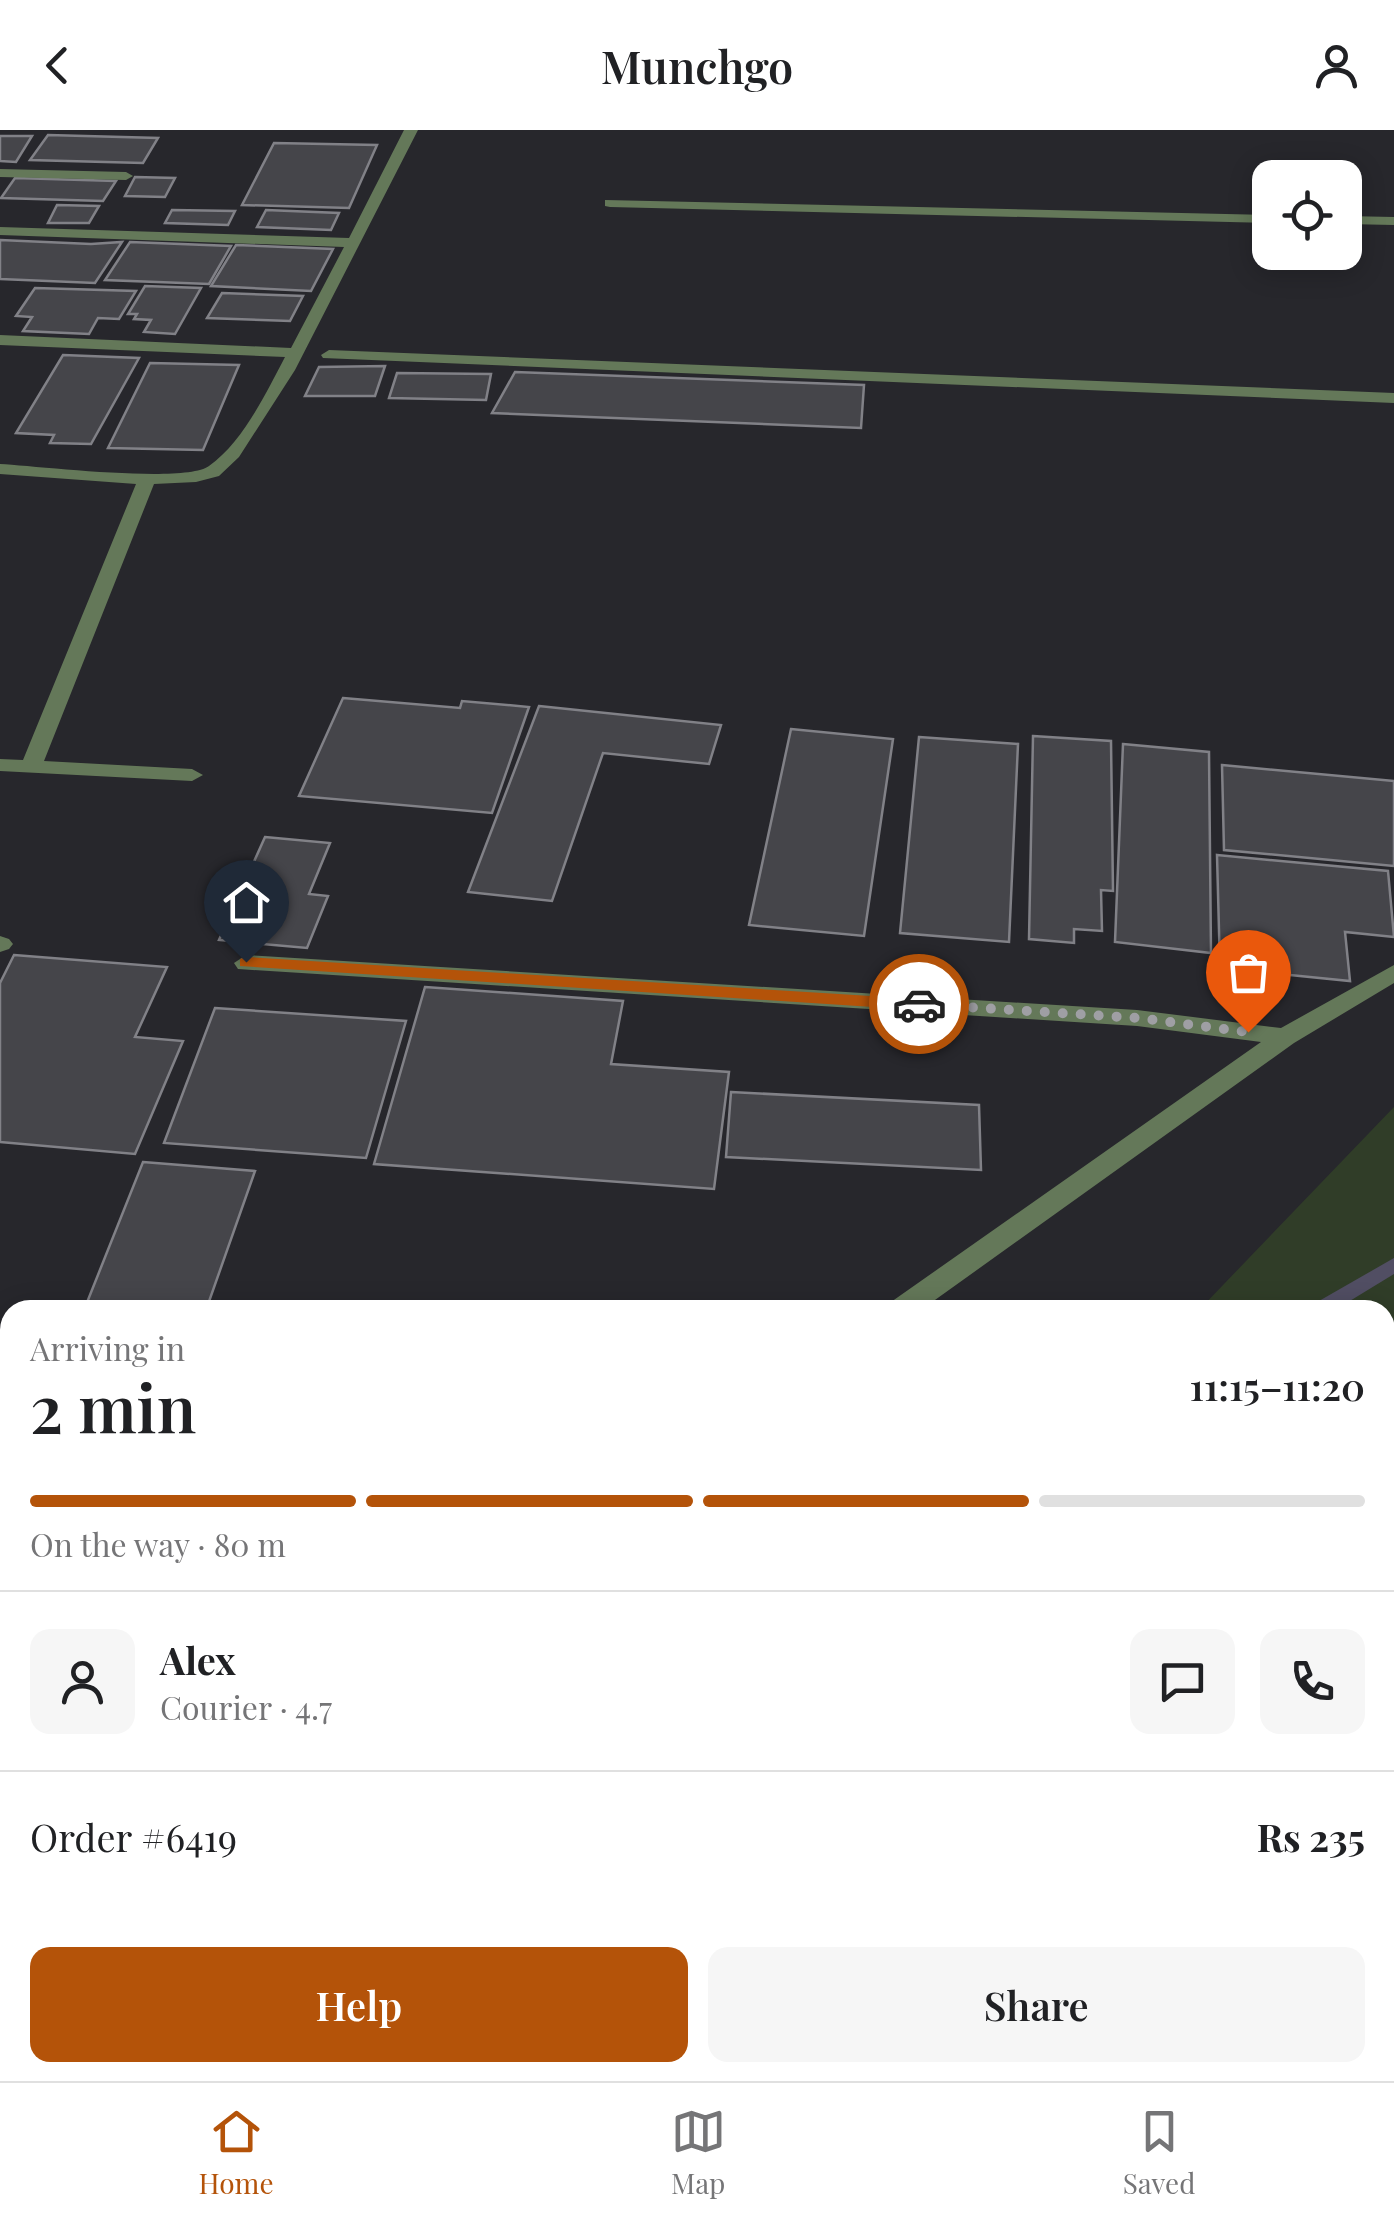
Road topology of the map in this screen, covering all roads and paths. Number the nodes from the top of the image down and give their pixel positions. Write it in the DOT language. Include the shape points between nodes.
graph roads {
  1 [pos="410,130"];
  2 [pos="0,173"];
  3 [pos="126,176"];
  4 [pos="610,203"];
  5 [pos="1252,219"];
  6 [pos="1362,220"];
  7 [pos="1394,221"];
  8 [pos="0,231"];
  9 [pos="351,244"];
  10 [pos="0,340"];
  11 [pos="295,353"];
  12 [pos="329,355"];
  13 [pos="1394,398"];
  14 [pos="0,469"];
  15 [pos="148,477"];
  16 [pos="0,765"];
  17 [pos="31,767"];
  18 [pos="192,776"];
  19 [pos="246,962"];
  20 [pos="1394,973"];
  21 [pos="1286,1037"];
  22 [pos="914,1300"];
  1 -- 9 [label="street"];
  2 -- 3 [label="street"];
  4 -- 5 [label="street"];
  6 -- 7 [label="street"];
  8 -- 9 [label="street"];
  9 -- 11 [label="street"];
  10 -- 11 [label="street"];
  11 -- 15 [label="street" via="232,459 180,479"];
  12 -- 13 [label="street"];
  14 -- 15 [label="street"];
  15 -- 17 [label="street"];
  16 -- 17 [label="street"];
  17 -- 18 [label="street"];
  19 -- 21 [label="street" via="1138,1018"];
  20 -- 21 [label="street"];
  21 -- 22 [label="street"];
}
